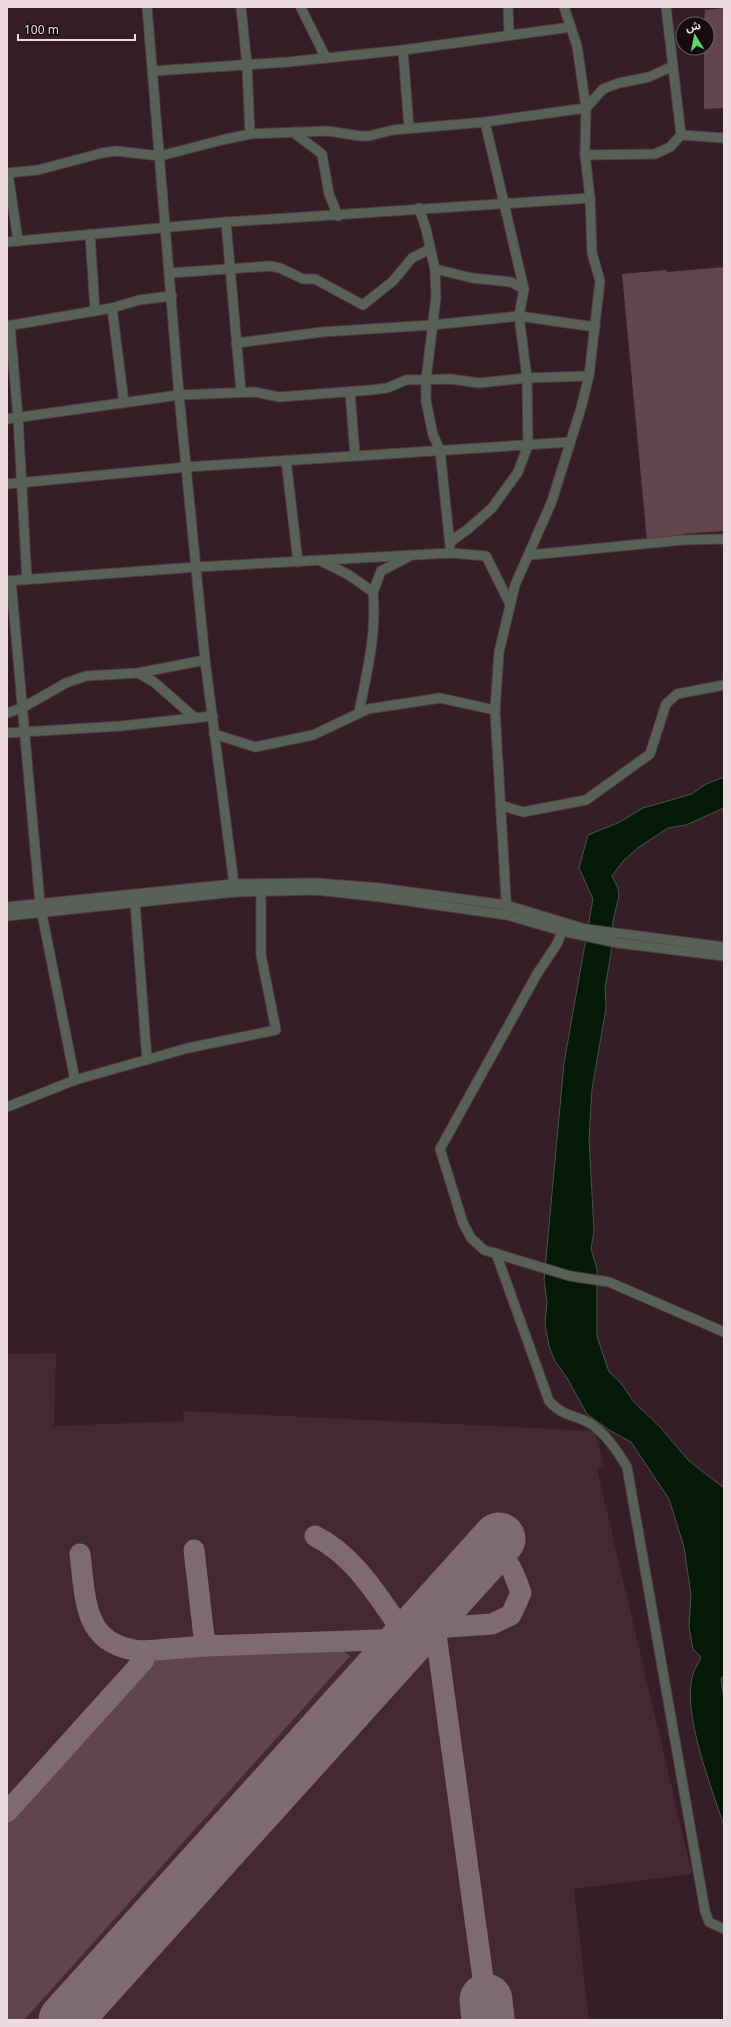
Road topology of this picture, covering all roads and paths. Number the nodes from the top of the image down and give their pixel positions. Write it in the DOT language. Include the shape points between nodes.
graph roads {
  1 [pos="147,7"];
  2 [pos="241,7"];
  3 [pos="302,7"];
  4 [pos="508,7"];
  5 [pos="564,7"];
  6 [pos="666,7"];
  7 [pos="571,27"];
  8 [pos="509,36"];
  9 [pos="403,50"];
  10 [pos="326,58"];
  11 [pos="247,65"];
  12 [pos="673,66"];
  13 [pos="153,72"];
  14 [pos="586,108"];
  15 [pos="485,122"];
  16 [pos="409,128"];
  17 [pos="293,132"];
  18 [pos="250,134"];
  19 [pos="681,135"];
  20 [pos="724,138"];
  21 [pos="585,155"];
  22 [pos="160,156"];
  23 [pos="8,173"];
  24 [pos="590,198"];
  25 [pos="505,203"];
  26 [pos="419,208"];
  27 [pos="338,216"];
  28 [pos="226,222"];
  29 [pos="166,227"];
  30 [pos="90,234"];
  31 [pos="18,241"];
  32 [pos="7,242"];
  33 [pos="230,269"];
  34 [pos="435,269"];
  35 [pos="170,273"];
  36 [pos="524,289"];
  37 [pos="172,296"];
  38 [pos="112,308"];
  39 [pos="95,311"];
  40 [pos="519,316"];
  41 [pos="9,325"];
  42 [pos="432,325"];
  43 [pos="595,327"];
  44 [pos="236,343"];
  45 [pos="588,376"];
  46 [pos="527,378"];
  47 [pos="426,380"];
  48 [pos="241,392"];
  49 [pos="350,392"];
  50 [pos="179,395"];
  51 [pos="124,403"];
  52 [pos="18,418"];
  53 [pos="7,419"];
  54 [pos="570,442"];
  55 [pos="528,445"];
  56 [pos="440,450"];
  57 [pos="355,456"];
  58 [pos="286,460"];
  59 [pos="187,466"];
  60 [pos="22,483"];
  61 [pos="7,484"];
  62 [pos="724,539"];
  63 [pos="450,542"];
  64 [pos="451,553"];
  65 [pos="411,555"];
  66 [pos="530,555"];
  67 [pos="320,560"];
  68 [pos="298,562"];
  69 [pos="197,568"];
  70 [pos="27,580"];
  71 [pos="9,581"];
  72 [pos="372,592"];
  73 [pos="510,604"];
  74 [pos="205,660"];
  75 [pos="138,673"];
  76 [pos="724,685"];
  77 [pos="22,708"];
  78 [pos="495,710"];
  79 [pos="359,712"];
  80 [pos="7,713"];
  81 [pos="213,716"];
  82 [pos="195,718"];
  83 [pos="25,732"];
  84 [pos="7,733"];
  85 [pos="214,734"];
  86 [pos="500,806"];
  87 [pos="234,888"];
  88 [pos="261,892"];
  89 [pos="135,902"];
  90 [pos="7,907"];
  91 [pos="41,908"];
  92 [pos="507,910"];
  93 [pos="7,916"];
  94 [pos="562,931"];
  95 [pos="584,932"];
  96 [pos="619,938"];
  97 [pos="724,947"];
  98 [pos="724,956"];
  99 [pos="147,1060"];
  100 [pos="74,1080"];
  101 [pos="7,1105"];
  102 [pos="496,1253"];
  103 [pos="724,1332"];
  104 [pos="724,1929"];
  1 -- 13 [label="street"];
  2 -- 11 [label="street"];
  3 -- 10 [label="street"];
  4 -- 8 [label="street"];
  5 -- 7 [label="street"];
  6 -- 12 [label="street"];
  7 -- 8 [label="street"];
  7 -- 14 [label="street" via="577,46"];
  8 -- 9 [label="street"];
  9 -- 10 [label="street"];
  9 -- 16 [label="street"];
  10 -- 11 [label="street"];
  11 -- 13 [label="street"];
  11 -- 18 [label="street"];
  12 -- 14 [label="street" via="649,77 603,89"];
  12 -- 19 [label="street"];
  13 -- 22 [label="street"];
  14 -- 15 [label="street"];
  14 -- 21 [label="street"];
  15 -- 16 [label="street"];
  15 -- 25 [label="street"];
  16 -- 17 [label="street" via="360,136 328,131"];
  17 -- 18 [label="street"];
  17 -- 27 [label="street" via="322,154 329,194"];
  18 -- 22 [label="street"];
  19 -- 20 [label="street"];
  19 -- 21 [label="street" via="670,147 655,154"];
  21 -- 24 [label="street"];
  22 -- 23 [label="street" via="102,153 38,170"];
  22 -- 29 [label="street"];
  23 -- 31 [label="street"];
  24 -- 25 [label="street"];
  24 -- 43 [label="street" via="592,253 600,281"];
  25 -- 26 [label="street"];
  25 -- 36 [label="street"];
  26 -- 27 [label="street"];
  26 -- 34 [label="street"];
  27 -- 28 [label="street"];
  28 -- 29 [label="street"];
  28 -- 33 [label="street"];
  29 -- 30 [label="street"];
  29 -- 35 [label="street"];
  30 -- 31 [label="street"];
  30 -- 39 [label="street"];
  31 -- 32 [label="street"];
  33 -- 34 [label="street" via="270,266 280,268 303,279 315,279 363,305 393,281 412,258 424,251 430,249"];
  33 -- 35 [label="street"];
  33 -- 44 [label="street"];
  34 -- 36 [label="street" via="472,278 511,282"];
  34 -- 42 [label="street" via="436,297"];
  35 -- 37 [label="street"];
  36 -- 40 [label="street"];
  37 -- 38 [label="street" via="139,300"];
  37 -- 50 [label="street"];
  38 -- 39 [label="street"];
  38 -- 51 [label="street"];
  39 -- 41 [label="street"];
  40 -- 42 [label="street"];
  40 -- 43 [label="street"];
  40 -- 46 [label="street"];
  41 -- 52 [label="street"];
  42 -- 44 [label="street" via="322,332"];
  42 -- 47 [label="street"];
  43 -- 45 [label="street"];
  44 -- 48 [label="street"];
  45 -- 46 [label="street"];
  45 -- 54 [label="street"];
  46 -- 47 [label="street" via="479,383 451,379"];
  46 -- 55 [label="street"];
  47 -- 49 [label="street" via="406,380 384,388"];
  47 -- 56 [label="street" via="428,414"];
  48 -- 49 [label="street" via="279,397"];
  48 -- 50 [label="street"];
  49 -- 57 [label="street"];
  50 -- 51 [label="street"];
  50 -- 59 [label="street"];
  51 -- 52 [label="street"];
  52 -- 53 [label="street"];
  52 -- 60 [label="street"];
  54 -- 55 [label="street"];
  54 -- 66 [label="street" via="552,500"];
  55 -- 56 [label="street"];
  55 -- 63 [label="street" via="518,472 492,508"];
  56 -- 57 [label="street"];
  56 -- 63 [label="street"];
  57 -- 58 [label="street"];
  58 -- 59 [label="street"];
  58 -- 68 [label="street"];
  59 -- 60 [label="street"];
  59 -- 69 [label="street"];
  60 -- 61 [label="street"];
  60 -- 70 [label="street"];
  62 -- 66 [label="street" via="683,540"];
  63 -- 64 [label="street"];
  64 -- 65 [label="street"];
  64 -- 73 [label="street" via="486,556"];
  65 -- 67 [label="street"];
  65 -- 72 [label="street" via="381,571"];
  66 -- 73 [label="street" via="515,585"];
  67 -- 68 [label="street"];
  67 -- 72 [label="street"];
  68 -- 69 [label="street"];
  69 -- 70 [label="street"];
  69 -- 74 [label="street"];
  70 -- 71 [label="street"];
  71 -- 77 [label="street"];
  72 -- 79 [label="street" via="375,615 368,670"];
  73 -- 78 [label="street" via="499,652"];
  74 -- 75 [label="street"];
  74 -- 81 [label="street"];
  75 -- 77 [label="street" via="86,676 66,683"];
  75 -- 82 [label="street" via="154,682"];
  76 -- 86 [label="street" via="677,694 672,698 666,704 650,754 586,800 523,812"];
  77 -- 80 [label="street"];
  77 -- 83 [label="street"];
  78 -- 79 [label="street" via="440,698"];
  78 -- 86 [label="street"];
  79 -- 85 [label="street" via="313,735 255,747"];
  81 -- 82 [label="street"];
  81 -- 85 [label="street"];
  82 -- 83 [label="street"];
  83 -- 84 [label="street"];
  83 -- 91 [label="street"];
  85 -- 87 [label="street"];
  86 -- 92 [label="street"];
  87 -- 88 [label="street"];
  87 -- 89 [label="street"];
  87 -- 91 [label="street"];
  87 -- 92 [label="street" via="317,883 380,888"];
  88 -- 92 [label="street" via="316,890"];
  88 -- 99 [label="street" via="261,955 276,1030 188,1048"];
  89 -- 91 [label="street"];
  89 -- 99 [label="street"];
  90 -- 91 [label="street"];
  91 -- 93 [label="street"];
  91 -- 100 [label="street"];
  92 -- 94 [label="street"];
  92 -- 95 [label="street"];
  94 -- 95 [label="street"];
  94 -- 102 [label="street" via="440,1149 463,1223 471,1238 484,1250"];
  95 -- 96 [label="street"];
  96 -- 97 [label="street"];
  96 -- 98 [label="street"];
  99 -- 100 [label="street"];
  100 -- 101 [label="street"];
  102 -- 103 [label="street" via="570,1276 609,1282"];
  102 -- 104 [label="street" via="549,1400 558,1411 593,1425 617,1450 627,1467 704,1911 709,1922"];
}
